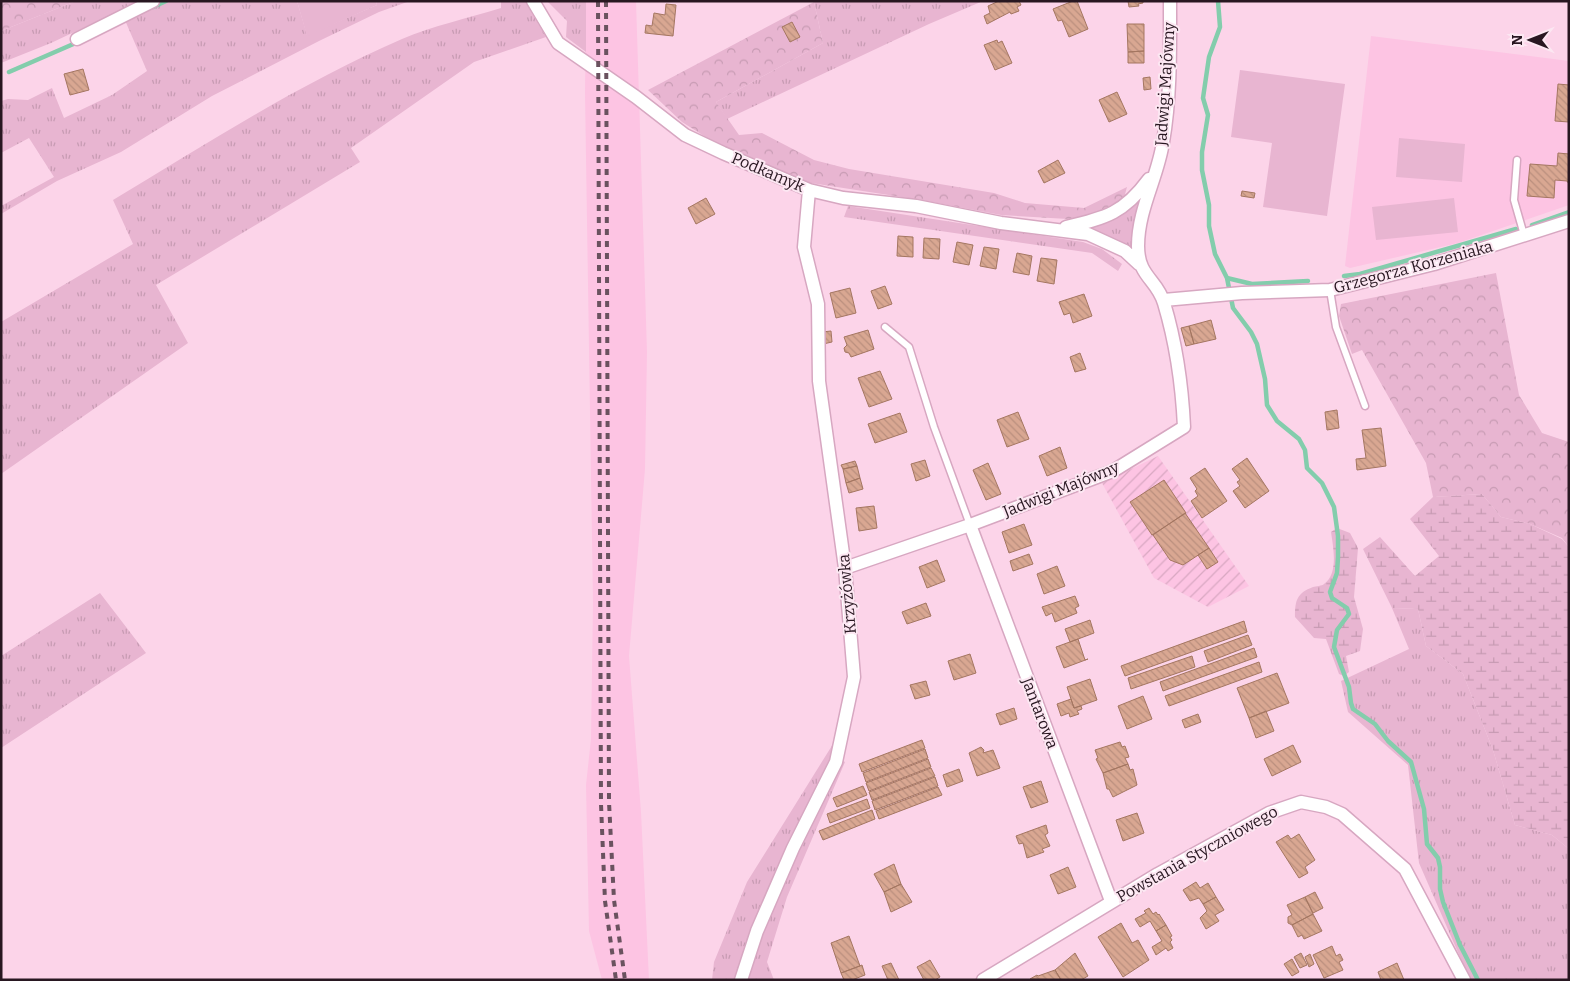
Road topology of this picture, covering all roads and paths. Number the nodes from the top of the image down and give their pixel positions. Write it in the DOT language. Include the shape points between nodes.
graph roads {
  1 [pos="153,1"];
  2 [pos="533,1"];
  3 [pos="1170,1"];
  4 [pos="77,39"];
  5 [pos="1517,160"];
  6 [pos="1155,171"];
  7 [pos="809,190"];
  8 [pos="1569,221"];
  9 [pos="1058,228"];
  10 [pos="1524,235"];
  11 [pos="1139,264"];
  12 [pos="1330,290"];
  13 [pos="1164,300"];
  14 [pos="885,327"];
  15 [pos="1365,406"];
  16 [pos="970,525"];
  17 [pos="845,568"];
  18 [pos="1111,901"];
  19 [pos="741,980"];
  20 [pos="984,980"];
  21 [pos="1464,980"];
  1 -- 4 [label="street"];
  2 -- 7 [label="street, Podkamyk" via="558,43 685,135"];
  3 -- 6 [label="street, Jadwigi Majówny" via="1163,144"];
  5 -- 10 [label="lane" via="1514,200"];
  6 -- 9 [label="street, Podkamyk" via="1135,198 1117,212 1091,222"];
  6 -- 11 [label="street, Jadwigi Majówny" via="1140,221"];
  7 -- 9 [label="street, Podkamyk" via="1002,223"];
  7 -- 17 [label="street, Krzyżówka" via="804,247 818,304 819,382"];
  8 -- 10 [label="street, Grzegorza Korzeniaka"];
  9 -- 11 [label="street, Podkamyk" via="1088,234 1109,243 1125,251"];
  10 -- 12 [label="street, Grzegorza Korzeniaka" via="1434,264"];
  11 -- 13 [label="street, Jadwigi Majówny"];
  12 -- 13 [label="street, Grzegorza Korzeniaka"];
  12 -- 15 [label="lane" via="1336,327"];
  13 -- 16 [label="street, Jadwigi Majówny" via="1181,375 1184,426 1113,471"];
  14 -- 16 [label="lane, Jantarowa" via="908,347"];
  16 -- 17 [label="street"];
  16 -- 18 [label="street, Jantarowa"];
  17 -- 19 [label="street, Krzyżówka" via="854,677 836,762 793,848 757,931"];
  18 -- 20 [label="street, Powstania Styczniowego"];
  18 -- 21 [label="street, Powstania Styczniowego" via="1269,813 1301,802 1315,804 1342,814 1405,869"];
}
